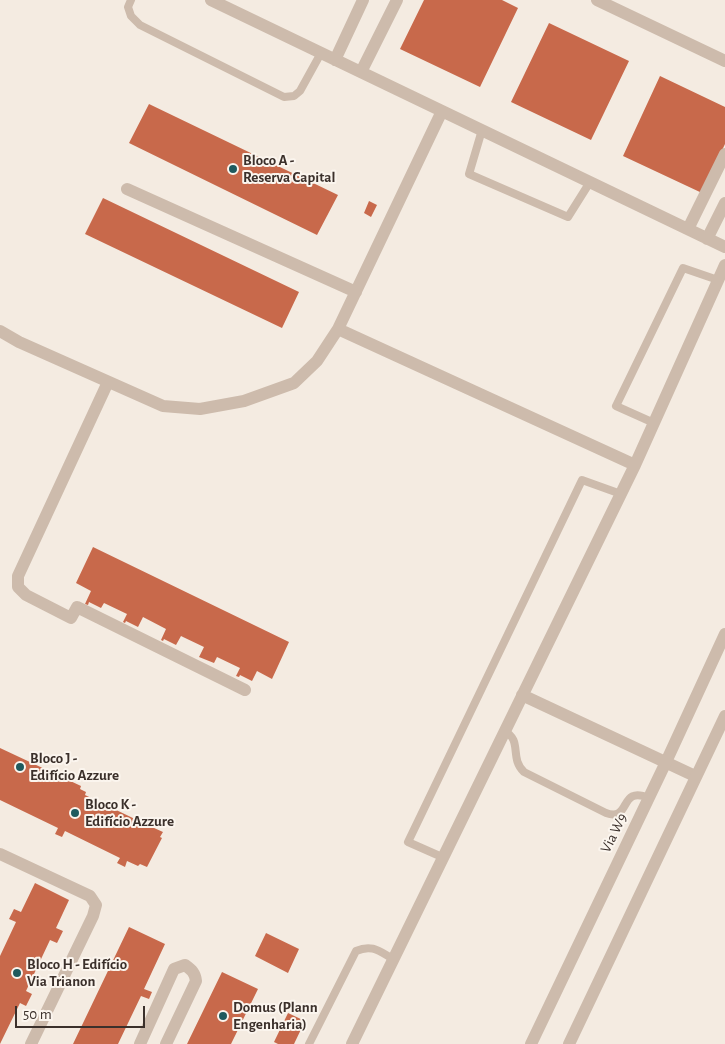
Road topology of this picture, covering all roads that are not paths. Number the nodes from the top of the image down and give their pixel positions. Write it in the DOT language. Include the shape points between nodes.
graph roads {
  1 [pos="131,0"];
  2 [pos="211,0"];
  3 [pos="363,0"];
  4 [pos="397,0"];
  5 [pos="597,0"];
  6 [pos="321,53"];
  7 [pos="335,60"];
  8 [pos="725,61"];
  9 [pos="361,72"];
  10 [pos="442,111"];
  11 [pos="482,130"];
  12 [pos="725,154"];
  13 [pos="590,182"];
  14 [pos="126,189"];
  15 [pos="725,203"];
  16 [pos="688,229"];
  17 [pos="707,239"];
  18 [pos="725,247"];
  19 [pos="725,265"];
  20 [pos="718,280"];
  21 [pos="356,292"];
  22 [pos="338,329"];
  23 [pos="0,331"];
  24 [pos="108,382"];
  25 [pos="654,423"];
  26 [pos="635,465"];
  27 [pos="621,494"];
  28 [pos="725,634"];
  29 [pos="245,690"];
  30 [pos="522,695"];
  31 [pos="725,716"];
  32 [pos="504,731"];
  33 [pos="666,762"];
  34 [pos="695,776"];
  35 [pos="649,798"];
  36 [pos="0,854"];
  37 [pos="442,857"];
  38 [pos="393,959"];
  39 [pos="31,1044"];
  40 [pos="140,1044"];
  41 [pos="166,1044"];
  42 [pos="309,1044"];
  43 [pos="352,1044"];
  44 [pos="531,1044"];
  45 [pos="569,1044"];
  1 -- 6 [label="lane" via="128,7 131,16 140,25 284,97 294,96 300,91"];
  2 -- 6 [label="street"];
  3 -- 7 [label="street"];
  4 -- 9 [label="street"];
  5 -- 8 [label="street"];
  6 -- 7 [label="street"];
  7 -- 9 [label="street"];
  9 -- 10 [label="street"];
  10 -- 11 [label="street"];
  10 -- 21 [label="street"];
  11 -- 13 [label="street"];
  11 -- 13 [label="lane" via="469,174 568,218"];
  12 -- 16 [label="street"];
  13 -- 16 [label="street"];
  14 -- 21 [label="street"];
  15 -- 17 [label="street"];
  16 -- 17 [label="street"];
  17 -- 18 [label="street"];
  19 -- 20 [label="street"];
  20 -- 25 [label="street"];
  20 -- 25 [label="lane" via="683,268 616,406"];
  21 -- 22 [label="street"];
  22 -- 24 [label="street" via="317,361 294,383 244,401 200,409 163,406"];
  22 -- 26 [label="street"];
  23 -- 24 [label="street"];
  24 -- 29 [label="street" via="18,576 18,587 26,595 71,618 77,607"];
  25 -- 26 [label="street"];
  26 -- 27 [label="street"];
  27 -- 30 [label="street"];
  27 -- 37 [label="lane" via="582,480 408,842"];
  28 -- 33 [label="street, Via W9"];
  30 -- 32 [label="street"];
  30 -- 33 [label="street"];
  31 -- 34 [label="street"];
  32 -- 35 [label="lane" via="514,739 518,767 524,772 606,812 613,815 620,812 634,794"];
  32 -- 37 [label="street"];
  33 -- 34 [label="street"];
  33 -- 35 [label="street, Via W9"];
  34 -- 45 [label="street"];
  35 -- 44 [label="street, Via W9"];
  36 -- 39 [label="street" via="90,896 96,905 94,916"];
  37 -- 38 [label="street"];
  38 -- 42 [label="lane" via="376,949 366,947 356,951"];
  38 -- 43 [label="street"];
  40 -- 41 [label="street" via="174,968 185,965 191,969 196,981"];
}
